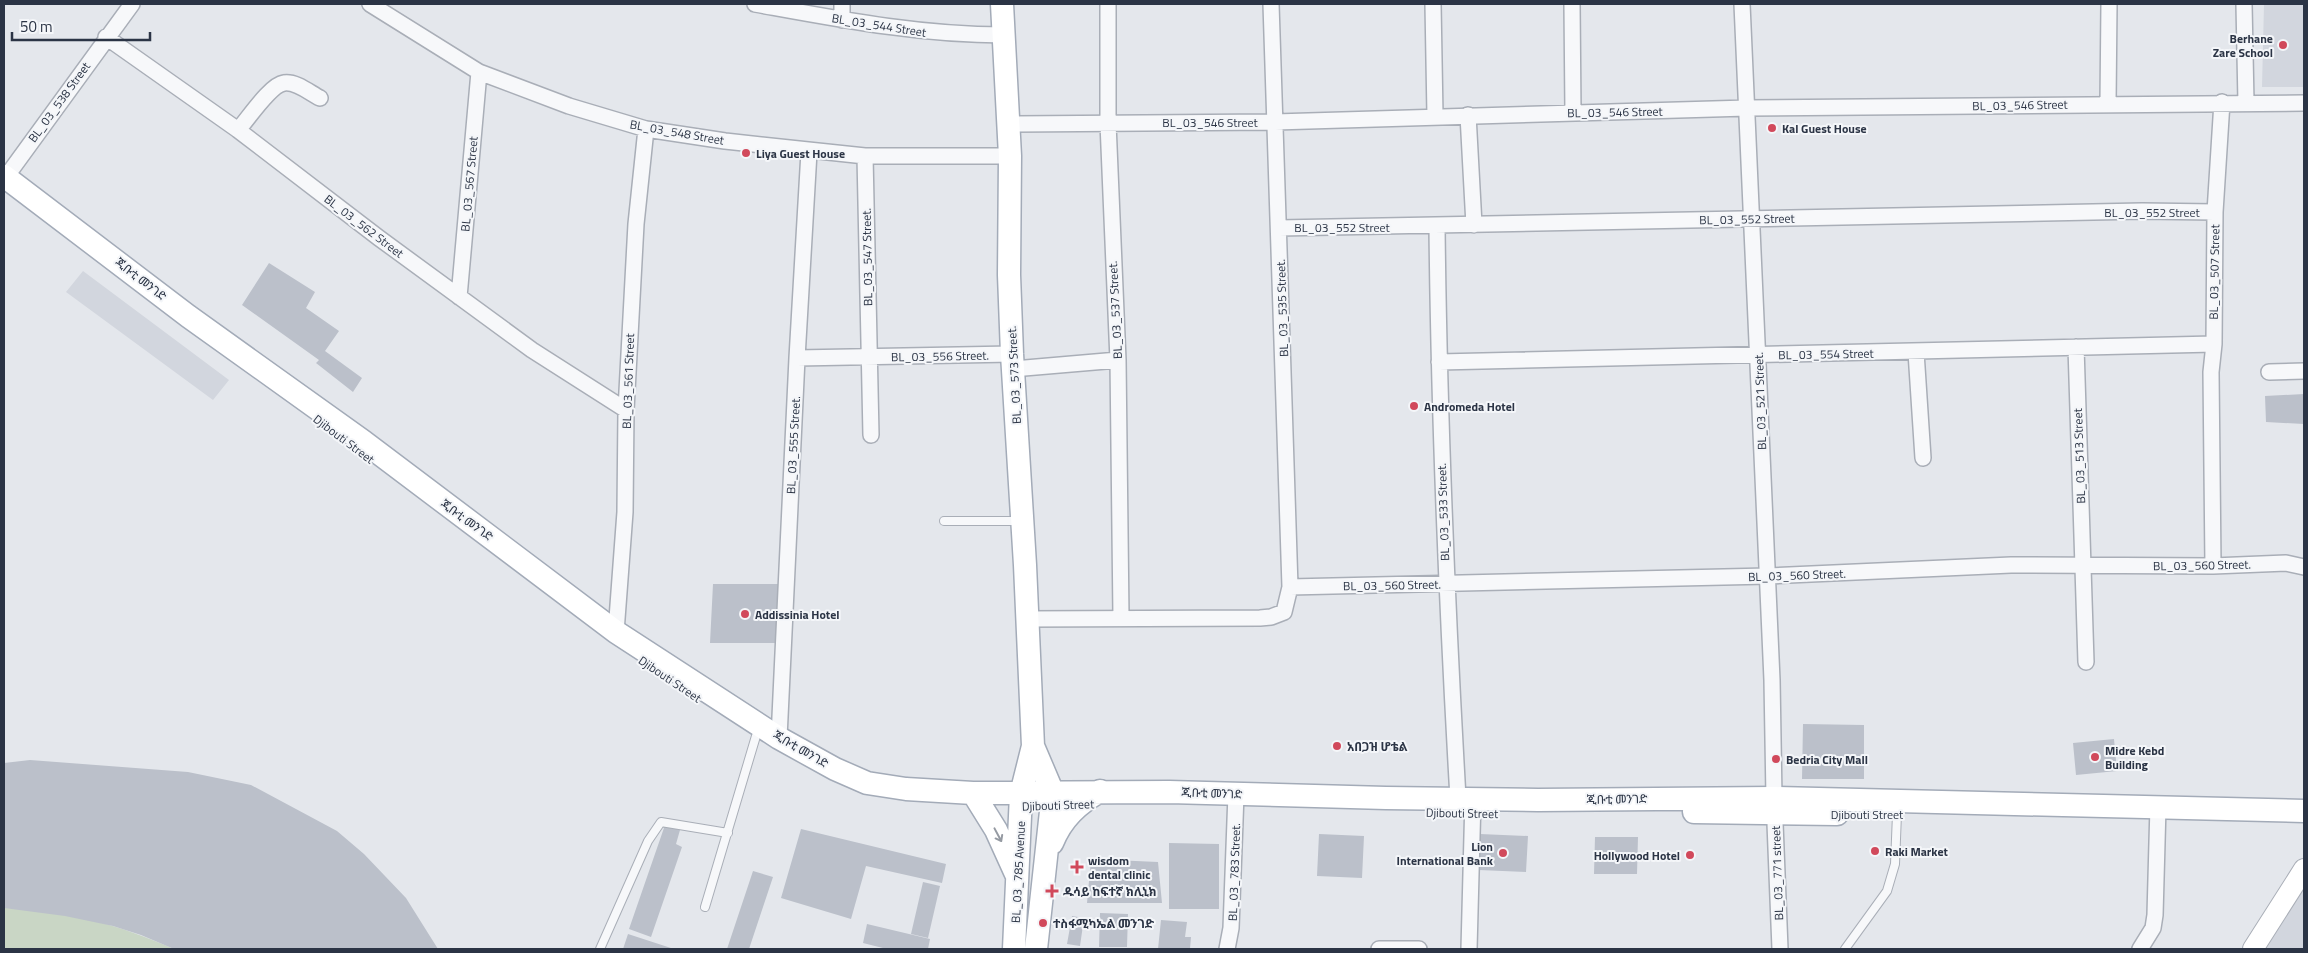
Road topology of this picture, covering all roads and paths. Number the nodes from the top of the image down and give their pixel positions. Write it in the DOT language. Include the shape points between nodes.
graph roads {
  1 [pos="132,4"];
  2 [pos="370,4"];
  3 [pos="755,4"];
  4 [pos="842,4"];
  5 [pos="1002,4"];
  6 [pos="1108,4"];
  7 [pos="1271,4"];
  8 [pos="1434,4"];
  9 [pos="1572,4"];
  10 [pos="1742,4"];
  11 [pos="2109,4"];
  12 [pos="2244,4"];
  13 [pos="842,20"];
  14 [pos="1004,35"];
  15 [pos="106,37"];
  16 [pos="479,72"];
  17 [pos="320,98"];
  18 [pos="2222,102"];
  19 [pos="2108,103"];
  20 [pos="2246,103"];
  21 [pos="2304,103"];
  22 [pos="1747,108"];
  23 [pos="1573,113"];
  24 [pos="1468,115"];
  25 [pos="1435,116"];
  26 [pos="1275,122"];
  27 [pos="1108,123"];
  28 [pos="1008,124"];
  29 [pos="646,129"];
  30 [pos="238,130"];
  31 [pos="809,152"];
  32 [pos="865,156"];
  33 [pos="1010,156"];
  34 [pos="4,181"];
  35 [pos="2215,212"];
  36 [pos="1751,220"];
  37 [pos="1474,225"];
  38 [pos="1438,226"];
  39 [pos="1279,228"];
  40 [pos="459,297"];
  41 [pos="2214,344"];
  42 [pos="2076,347"];
  43 [pos="1916,352"];
  44 [pos="1758,356"];
  45 [pos="797,358"];
  46 [pos="869,358"];
  47 [pos="1118,360"];
  48 [pos="1012,361"];
  49 [pos="1439,362"];
  50 [pos="2304,371"];
  51 [pos="2269,372"];
  52 [pos="626,410"];
  53 [pos="871,435"];
  54 [pos="1923,458"];
  55 [pos="944,521"];
  56 [pos="1022,521"];
  57 [pos="2082,565"];
  58 [pos="2213,566"];
  59 [pos="2304,567"];
  60 [pos="1768,576"];
  61 [pos="1445,584"];
  62 [pos="1290,587"];
  63 [pos="1121,617"];
  64 [pos="1027,619"];
  65 [pos="616,632"];
  66 [pos="2086,662"];
  67 [pos="756,736"];
  68 [pos="780,738"];
  69 [pos="1033,746"];
  70 [pos="1100,791"];
  71 [pos="1052,798"];
  72 [pos="977,800"];
  73 [pos="1021,800"];
  74 [pos="1236,800"];
  75 [pos="1080,803"];
  76 [pos="1468,803"];
  77 [pos="1774,806"];
  78 [pos="2304,810"];
  79 [pos="2158,811"];
  80 [pos="1897,814"];
  81 [pos="2304,823"];
  82 [pos="728,833"];
  83 [pos="1046,857"];
  84 [pos="2304,869"];
  85 [pos="1018,880"];
  86 [pos="705,907"];
  87 [pos="1011,945"];
  88 [pos="600,949"];
  89 [pos="1036,949"];
  90 [pos="1227,949"];
  91 [pos="1379,949"];
  92 [pos="1419,949"];
  93 [pos="1469,949"];
  94 [pos="1780,949"];
  95 [pos="1845,949"];
  96 [pos="2140,949"];
  97 [pos="2253,949"];
  1 -- 15 [label="street, BL_03_538 Street"];
  2 -- 16 [label="street, BL_03_548 Street"];
  3 -- 13 [label="street, BL_03_544 Street"];
  4 -- 13 [label="street"];
  5 -- 14 [label="main road, BL_03_573 Street."];
  6 -- 27 [label="street, BL_03_537 Street."];
  7 -- 26 [label="street, BL_03_535 Street."];
  8 -- 25 [label="street"];
  9 -- 23 [label="street"];
  10 -- 22 [label="street, BL_03_521 Street."];
  11 -- 19 [label="street"];
  12 -- 20 [label="street"];
  13 -- 14 [label="street, BL_03_544 Street" via="919,32"];
  14 -- 28 [label="main road, BL_03_573 Street."];
  15 -- 30 [label="street, BL_03_562 Street"];
  15 -- 34 [label="street, BL_03_538 Street"];
  16 -- 29 [label="street, BL_03_548 Street" via="569,106"];
  16 -- 40 [label="street, BL_03_567 Street"];
  17 -- 30 [label="street" via="296,84 284,83 273,88"];
  18 -- 19 [label="street, BL_03_546 Street"];
  18 -- 20 [label="street"];
  18 -- 35 [label="street, BL_03_507 Street"];
  19 -- 22 [label="street, BL_03_546 Street"];
  20 -- 21 [label="street"];
  22 -- 23 [label="street, BL_03_546 Street"];
  22 -- 36 [label="street, BL_03_521 Street."];
  23 -- 24 [label="street, BL_03_546 Street"];
  24 -- 25 [label="street, BL_03_546 Street"];
  24 -- 37 [label="street"];
  25 -- 26 [label="street, BL_03_546 Street"];
  26 -- 27 [label="street, BL_03_546 Street"];
  26 -- 39 [label="street, BL_03_535 Street."];
  27 -- 28 [label="street, BL_03_546 Street"];
  27 -- 47 [label="street, BL_03_537 Street."];
  28 -- 33 [label="main road, BL_03_573 Street."];
  29 -- 31 [label="street, BL_03_548 Street"];
  29 -- 52 [label="street, BL_03_561 Street" via="636,224"];
  30 -- 40 [label="street, BL_03_562 Street"];
  31 -- 32 [label="street, BL_03_548 Street"];
  31 -- 45 [label="street, BL_03_555 Street."];
  32 -- 33 [label="street, BL_03_548 Street"];
  32 -- 46 [label="street, BL_03_547 Street."];
  33 -- 48 [label="main road, BL_03_573 Street."];
  34 -- 65 [label="main road, ጂቡቲ መንገድ" via="364,442"];
  34 -- 67 [label="main road, Djibouti Street" via="50,221 622,647"];
  35 -- 36 [label="street, BL_03_552 Street"];
  35 -- 41 [label="street, BL_03_507 Street"];
  36 -- 37 [label="street, BL_03_552 Street"];
  36 -- 44 [label="street, BL_03_521 Street."];
  37 -- 38 [label="street, BL_03_552 Street"];
  38 -- 39 [label="street, BL_03_552 Street"];
  38 -- 49 [label="street, BL_03_533 Street."];
  39 -- 62 [label="street, BL_03_535 Street."];
  40 -- 52 [label="street, BL_03_562 Street" via="532,350"];
  41 -- 42 [label="street, BL_03_554 Street"];
  41 -- 58 [label="street, BL_03_507 Street" via="2211,372"];
  42 -- 43 [label="street, BL_03_554 Street"];
  42 -- 57 [label="street, BL_03_513 Street"];
  43 -- 44 [label="street, BL_03_554 Street"];
  43 -- 54 [label="street"];
  44 -- 49 [label="street, BL_03_554 Street"];
  44 -- 60 [label="street, BL_03_521 Street."];
  45 -- 46 [label="street, BL_03_556 Street."];
  45 -- 68 [label="street, BL_03_555 Street."];
  46 -- 48 [label="street, BL_03_556 Street."];
  46 -- 53 [label="street"];
  47 -- 48 [label="street, BL_03_556 Street."];
  47 -- 63 [label="street, BL_03_537 Street."];
  48 -- 56 [label="main road, BL_03_573 Street."];
  49 -- 61 [label="street, BL_03_533 Street."];
  50 -- 51 [label="street"];
  52 -- 65 [label="street, BL_03_561 Street" via="625,512"];
  55 -- 56 [label="lane"];
  56 -- 64 [label="main road, BL_03_573 Street."];
  57 -- 58 [label="street, BL_03_560 Street."];
  57 -- 60 [label="street, BL_03_560 Street."];
  57 -- 66 [label="street, BL_03_513 Street"];
  58 -- 59 [label="street, BL_03_560 Street." via="2286,563"];
  60 -- 61 [label="street, BL_03_560 Street."];
  60 -- 77 [label="street, BL_03_521 Street."];
  61 -- 62 [label="street, BL_03_560 Street."];
  61 -- 76 [label="street, BL_03_533 Street."];
  62 -- 63 [label="street, BL_03_535 Street." via="1284,612 1271,617"];
  63 -- 64 [label="street"];
  64 -- 69 [label="main road, BL_03_573 Street."];
  65 -- 68 [label="main road, ጂቡቲ መንገድ"];
  67 -- 72 [label="main road, Djibouti Street" via="852,790 899,798"];
  67 -- 82 [label="lane"];
  68 -- 72 [label="main road, ጂቡቲ መንገድ" via="835,769 867,782"];
  69 -- 71 [label="main road"];
  69 -- 73 [label="main road, BL_03_785 Avenue"];
  70 -- 71 [label="main road, ጂቡቲ መንገድ"];
  70 -- 74 [label="main road, ጂቡቲ መንገድ"];
  70 -- 75 [label="main road"];
  71 -- 73 [label="main road, ጂቡቲ መንገድ"];
  71 -- 75 [label="main road, Djibouti Street"];
  71 -- 83 [label="main road, BL_03_785 Avenue"];
  72 -- 73 [label="main road, ጂቡቲ መንገድ"];
  72 -- 85 [label="main road, one-way" via="1002,842"];
  73 -- 85 [label="main road, BL_03_785 Avenue"];
  74 -- 75 [label="main road, Djibouti Street"];
  74 -- 76 [label="main road, Djibouti Street" via="1369,812"];
  74 -- 90 [label="street, BL_03_783 Street." via="1231,928"];
  75 -- 83 [label="main road" via="1066,818"];
  76 -- 77 [label="main road, ጂቡቲ መንገድ"];
  76 -- 93 [label="street, BL_03_533 Street."];
  77 -- 79 [label="main road, Djibouti Street"];
  77 -- 80 [label="main road, Djibouti Street"];
  77 -- 94 [label="street, BL_03_771 street"];
  78 -- 79 [label="main road, Djibouti Street"];
  79 -- 80 [label="main road, Djibouti Street"];
  79 -- 81 [label="main road, Djibouti Street"];
  79 -- 96 [label="street" via="2155,915 2153,928"];
  80 -- 95 [label="lane" via="1895,864 1887,891"];
  82 -- 86 [label="lane"];
  82 -- 88 [label="lane" via="661,822 648,841"];
  83 -- 89 [label="main road, BL_03_785 Avenue"];
  84 -- 97 [label="street"];
  85 -- 87 [label="main road, BL_03_785 Avenue"];
  91 -- 92 [label="street"];
}
